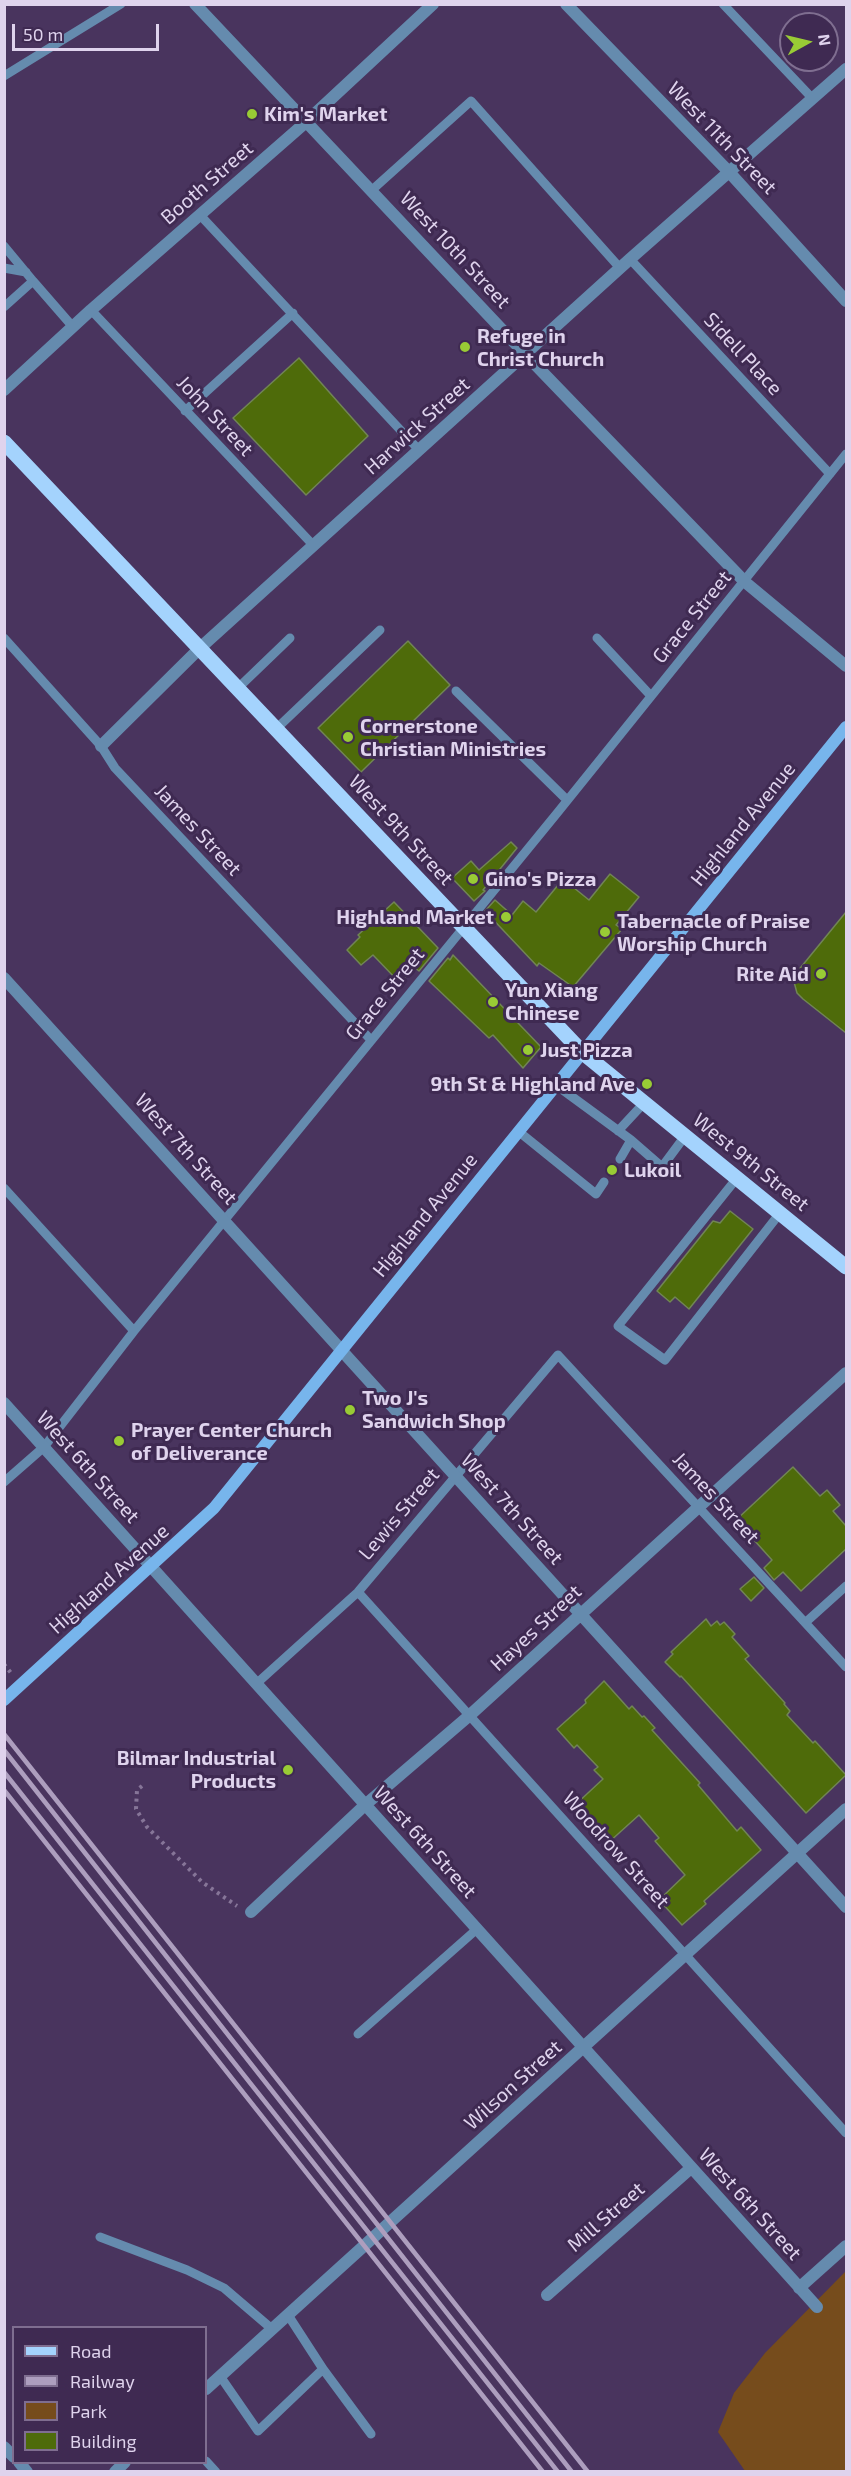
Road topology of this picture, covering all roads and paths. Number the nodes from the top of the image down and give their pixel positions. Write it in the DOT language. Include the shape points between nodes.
graph roads {
  1 [pos="121,4"];
  2 [pos="195,4"];
  3 [pos="433,4"];
  4 [pos="566,4"];
  5 [pos="723,4"];
  6 [pos="846,69"];
  7 [pos="4,76"];
  8 [pos="813,99"];
  9 [pos="305,123"];
  10 [pos="730,173"];
  11 [pos="372,190"];
  12 [pos="200,215"];
  13 [pos="4,246"];
  14 [pos="630,259"];
  15 [pos="4,268"];
  16 [pos="620,268"];
  17 [pos="26,272"];
  18 [pos="33,281"];
  19 [pos="846,301"];
  20 [pos="4,307"];
  21 [pos="91,310"];
  22 [pos="293,313"];
  23 [pos="73,327"];
  24 [pos="525,354"];
  25 [pos="4,390"];
  26 [pos="185,411"];
  27 [pos="4,442"];
  28 [pos="419,450"];
  29 [pos="846,454"];
  30 [pos="830,474"];
  31 [pos="314,546"];
  32 [pos="745,582"];
  33 [pos="380,630"];
  34 [pos="4,638"];
  35 [pos="290,638"];
  36 [pos="597,638"];
  37 [pos="200,648"];
  38 [pos="846,666"];
  39 [pos="238,688"];
  40 [pos="456,691"];
  41 [pos="651,696"];
  42 [pos="846,727"];
  43 [pos="276,729"];
  44 [pos="100,746"];
  45 [pos="567,800"];
  46 [pos="463,927"];
  47 [pos="4,978"];
  48 [pos="371,1040"];
  49 [pos="583,1053"];
  50 [pos="556,1085"];
  51 [pos="644,1103"];
  52 [pos="518,1131"];
  53 [pos="618,1131"];
  54 [pos="685,1136"];
  55 [pos="631,1140"];
  56 [pos="620,1159"];
  57 [pos="737,1179"];
  58 [pos="604,1182"];
  59 [pos="4,1188"];
  60 [pos="780,1213"];
  61 [pos="225,1221"];
  62 [pos="846,1267"];
  63 [pos="134,1331"];
  64 [pos="342,1350"];
  65 [pos="558,1354"];
  66 [pos="846,1373"];
  67 [pos="4,1403"];
  68 [pos="44,1447"];
  69 [pos="455,1475"];
  70 [pos="4,1482"];
  71 [pos="700,1506"];
  72 [pos="151,1567"];
  73 [pos="846,1586"];
  74 [pos="358,1592"];
  75 [pos="581,1614"];
  76 [pos="807,1622"];
  77 [pos="846,1667"];
  78 [pos="256,1684"];
  79 [pos="4,1700"];
  80 [pos="470,1715"];
  81 [pos="142,1786"];
  82 [pos="365,1805"];
  83 [pos="846,1809"];
  84 [pos="798,1853"];
  85 [pos="846,1907"];
  86 [pos="252,1912"];
  87 [pos="477,1929"];
  88 [pos="687,1954"];
  89 [pos="358,2034"];
  90 [pos="583,2048"];
  91 [pos="846,2133"];
  92 [pos="691,2168"];
  93 [pos="100,2237"];
  94 [pos="846,2246"];
  95 [pos="799,2288"];
  96 [pos="548,2295"];
  97 [pos="817,2307"];
  98 [pos="288,2315"];
  99 [pos="272,2329"];
  100 [pos="323,2369"];
  101 [pos="220,2376"];
  102 [pos="207,2388"];
  103 [pos="371,2434"];
  1 -- 7 [label="lane"];
  2 -- 9 [label="street, West 10th Street"];
  3 -- 9 [label="street, Booth Street"];
  4 -- 10 [label="street, West 11th Street"];
  5 -- 8 [label="lane"];
  6 -- 8 [label="street, Harwick Street"];
  8 -- 10 [label="street, Harwick Street"];
  9 -- 11 [label="street, West 10th Street"];
  9 -- 12 [label="street, Booth Street"];
  10 -- 14 [label="street, Harwick Street"];
  10 -- 19 [label="street, West 11th Street"];
  11 -- 16 [label="lane" via="471,101"];
  11 -- 24 [label="street, West 10th Street"];
  12 -- 21 [label="street, Booth Street"];
  12 -- 22 [label="lane"];
  13 -- 17 [label="lane"];
  14 -- 16 [label="street, Harwick Street"];
  14 -- 30 [label="lane, Sidell Place"];
  15 -- 17 [label="lane"];
  16 -- 24 [label="street, Harwick Street"];
  17 -- 18 [label="lane"];
  18 -- 20 [label="lane"];
  18 -- 23 [label="lane"];
  21 -- 23 [label="street, Booth Street"];
  21 -- 26 [label="lane, John Street"];
  22 -- 26 [label="lane"];
  22 -- 28 [label="lane"];
  23 -- 25 [label="street, Booth Street"];
  24 -- 28 [label="street, Harwick Street"];
  24 -- 32 [label="street, West 10th Street"];
  26 -- 31 [label="lane, John Street"];
  27 -- 37 [label="main road, West 9th Street"];
  28 -- 31 [label="street, Harwick Street"];
  29 -- 30 [label="lane, Grace Street"];
  30 -- 32 [label="lane, Grace Street"];
  31 -- 37 [label="street, Harwick Street"];
  32 -- 38 [label="street, West 10th Street"];
  32 -- 41 [label="lane, Grace Street"];
  33 -- 43 [label="lane"];
  34 -- 44 [label="lane, James Street"];
  35 -- 39 [label="lane"];
  36 -- 41 [label="lane"];
  37 -- 39 [label="main road, West 9th Street"];
  37 -- 44 [label="street, Harwick Street"];
  39 -- 43 [label="main road, West 9th Street"];
  40 -- 45 [label="lane"];
  41 -- 45 [label="lane, Grace Street"];
  42 -- 49 [label="main road, Highland Avenue"];
  43 -- 46 [label="main road, West 9th Street"];
  44 -- 48 [label="lane, James Street" via="115,768"];
  45 -- 46 [label="lane, Grace Street"];
  46 -- 48 [label="lane, Grace Street"];
  46 -- 49 [label="main road, West 9th Street"];
  47 -- 61 [label="street, West 7th Street"];
  48 -- 61 [label="lane, Grace Street"];
  49 -- 50 [label="main road, Highland Avenue"];
  49 -- 51 [label="main road, West 9th Street"];
  50 -- 52 [label="main road, Highland Avenue"];
  50 -- 53 [label="lane"];
  51 -- 53 [label="lane"];
  51 -- 54 [label="main road, West 9th Street"];
  52 -- 58 [label="lane" via="596,1194"];
  52 -- 64 [label="main road, Highland Avenue"];
  53 -- 55 [label="lane"];
  54 -- 55 [label="lane" via="662,1167"];
  54 -- 57 [label="main road, West 9th Street"];
  55 -- 56 [label="lane"];
  57 -- 60 [label="main road, West 9th Street"];
  57 -- 60 [label="lane" via="618,1326 664,1360"];
  59 -- 63 [label="lane"];
  60 -- 62 [label="main road, West 9th Street"];
  61 -- 63 [label="lane, Grace Street"];
  61 -- 64 [label="street, West 7th Street"];
  63 -- 68 [label="lane, Grace Street"];
  64 -- 69 [label="street, West 7th Street"];
  64 -- 72 [label="main road, Highland Avenue" via="214,1508"];
  65 -- 69 [label="lane, Lewis Street"];
  65 -- 71 [label="lane, James Street"];
  66 -- 71 [label="street, Hayes Street"];
  67 -- 68 [label="street, West 6th Street"];
  68 -- 70 [label="lane, Grace Street"];
  68 -- 72 [label="street, West 6th Street"];
  69 -- 74 [label="lane, Lewis Street"];
  69 -- 75 [label="street, West 7th Street"];
  71 -- 75 [label="street, Hayes Street"];
  71 -- 76 [label="lane, James Street"];
  72 -- 78 [label="street, West 6th Street"];
  72 -- 79 [label="main road, Highland Avenue"];
  73 -- 76 [label="lane"];
  74 -- 78 [label="lane, Lewis Street"];
  74 -- 80 [label="lane, Woodrow Street"];
  75 -- 80 [label="street, Hayes Street"];
  75 -- 84 [label="street, West 7th Street"];
  76 -- 77 [label="lane, James Street"];
  78 -- 82 [label="street, West 6th Street"];
  80 -- 82 [label="street, Hayes Street"];
  80 -- 88 [label="lane, Woodrow Street"];
  81 -- 86 [label="path" via="137,1790 136,1809 147,1827 202,1882 230,1904"];
  82 -- 86 [label="street, Hayes Street"];
  82 -- 87 [label="street, West 6th Street"];
  83 -- 84 [label="street, Wilson Street"];
  84 -- 85 [label="street, West 7th Street"];
  84 -- 88 [label="street, Wilson Street"];
  87 -- 89 [label="lane"];
  87 -- 90 [label="street, West 6th Street"];
  88 -- 90 [label="street, Wilson Street"];
  88 -- 91 [label="lane, Woodrow Street"];
  90 -- 92 [label="street, West 6th Street"];
  90 -- 98 [label="street, Wilson Street"];
  92 -- 95 [label="street, West 6th Street"];
  92 -- 96 [label="street, Mill Street"];
  93 -- 99 [label="lane" via="224,2288"];
  94 -- 95 [label="street"];
  95 -- 97 [label="street, West 6th Street"];
  98 -- 99 [label="street, Wilson Street"];
  98 -- 100 [label="lane"];
  99 -- 101 [label="street, Wilson Street"];
  100 -- 101 [label="lane" via="258,2431"];
  100 -- 103 [label="lane"];
  101 -- 102 [label="street, Wilson Street"];
}
